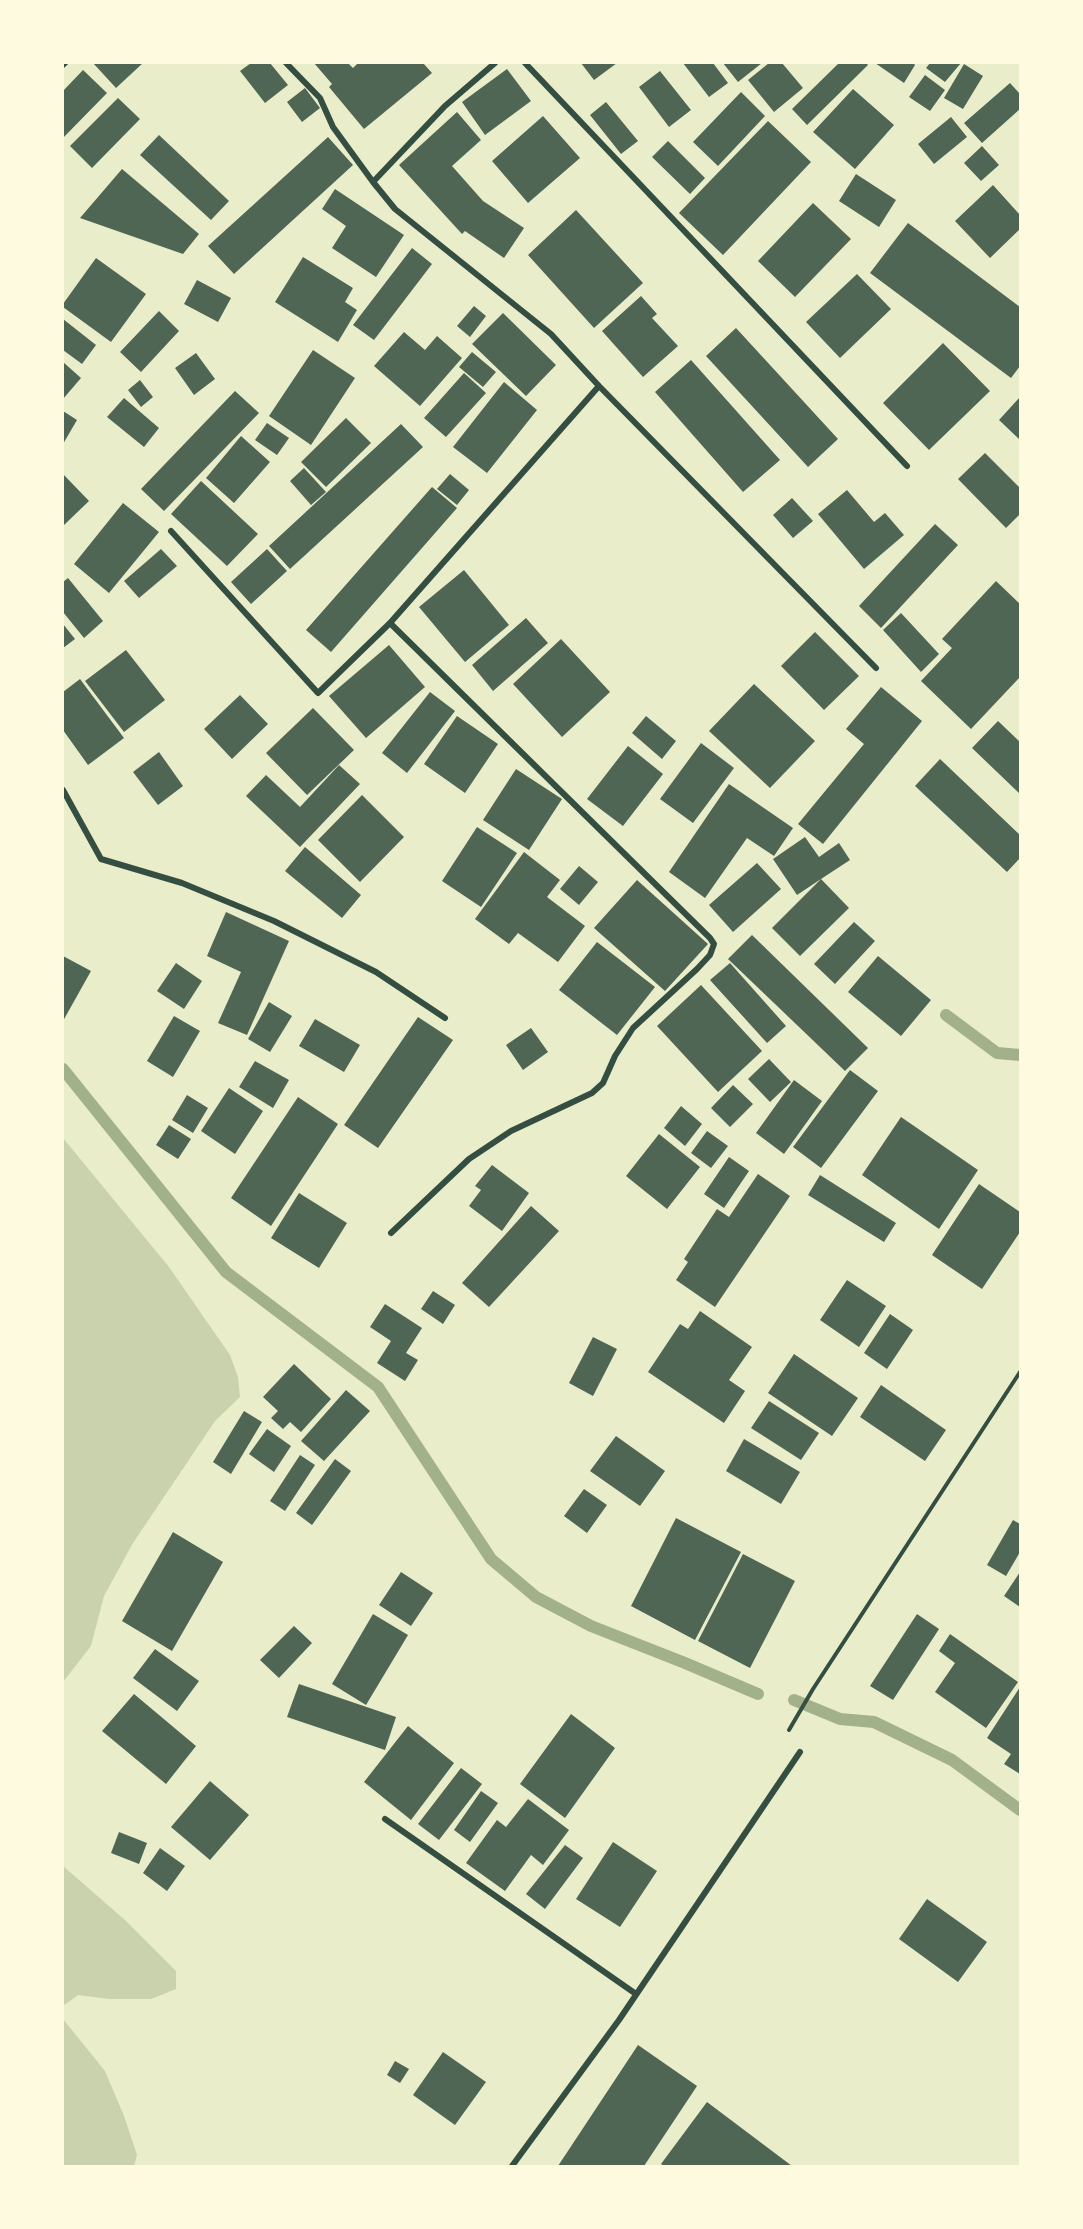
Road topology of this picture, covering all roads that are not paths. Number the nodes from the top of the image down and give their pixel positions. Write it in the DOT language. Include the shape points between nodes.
graph roads {
  1 [pos="286,63"];
  2 [pos="495,63"];
  3 [pos="525,63"];
  4 [pos="373,182"];
  5 [pos="599,386"];
  6 [pos="907,466"];
  7 [pos="171,531"];
  8 [pos="390,623"];
  9 [pos="876,668"];
  10 [pos="63,790"];
  11 [pos="445,1018"];
  12 [pos="391,1233"];
  13 [pos="800,1752"];
  14 [pos="385,1819"];
  15 [pos="636,1994"];
  16 [pos="512,2166"];
  1 -- 4 [label="street" via="320,98 333,127"];
  2 -- 4 [label="street" via="445,106"];
  3 -- 6 [label="street"];
  4 -- 5 [label="street" via="395,209 551,334"];
  5 -- 8 [label="street"];
  5 -- 9 [label="street"];
  7 -- 8 [label="street" via="318,693"];
  8 -- 12 [label="street" via="714,944 697,969 633,1028 603,1083 592,1093 512,1131 469,1159"];
  10 -- 11 [label="street" via="101,859 182,883 274,921 376,972"];
  13 -- 15 [label="street"];
  14 -- 15 [label="street"];
  15 -- 16 [label="street"];
}
